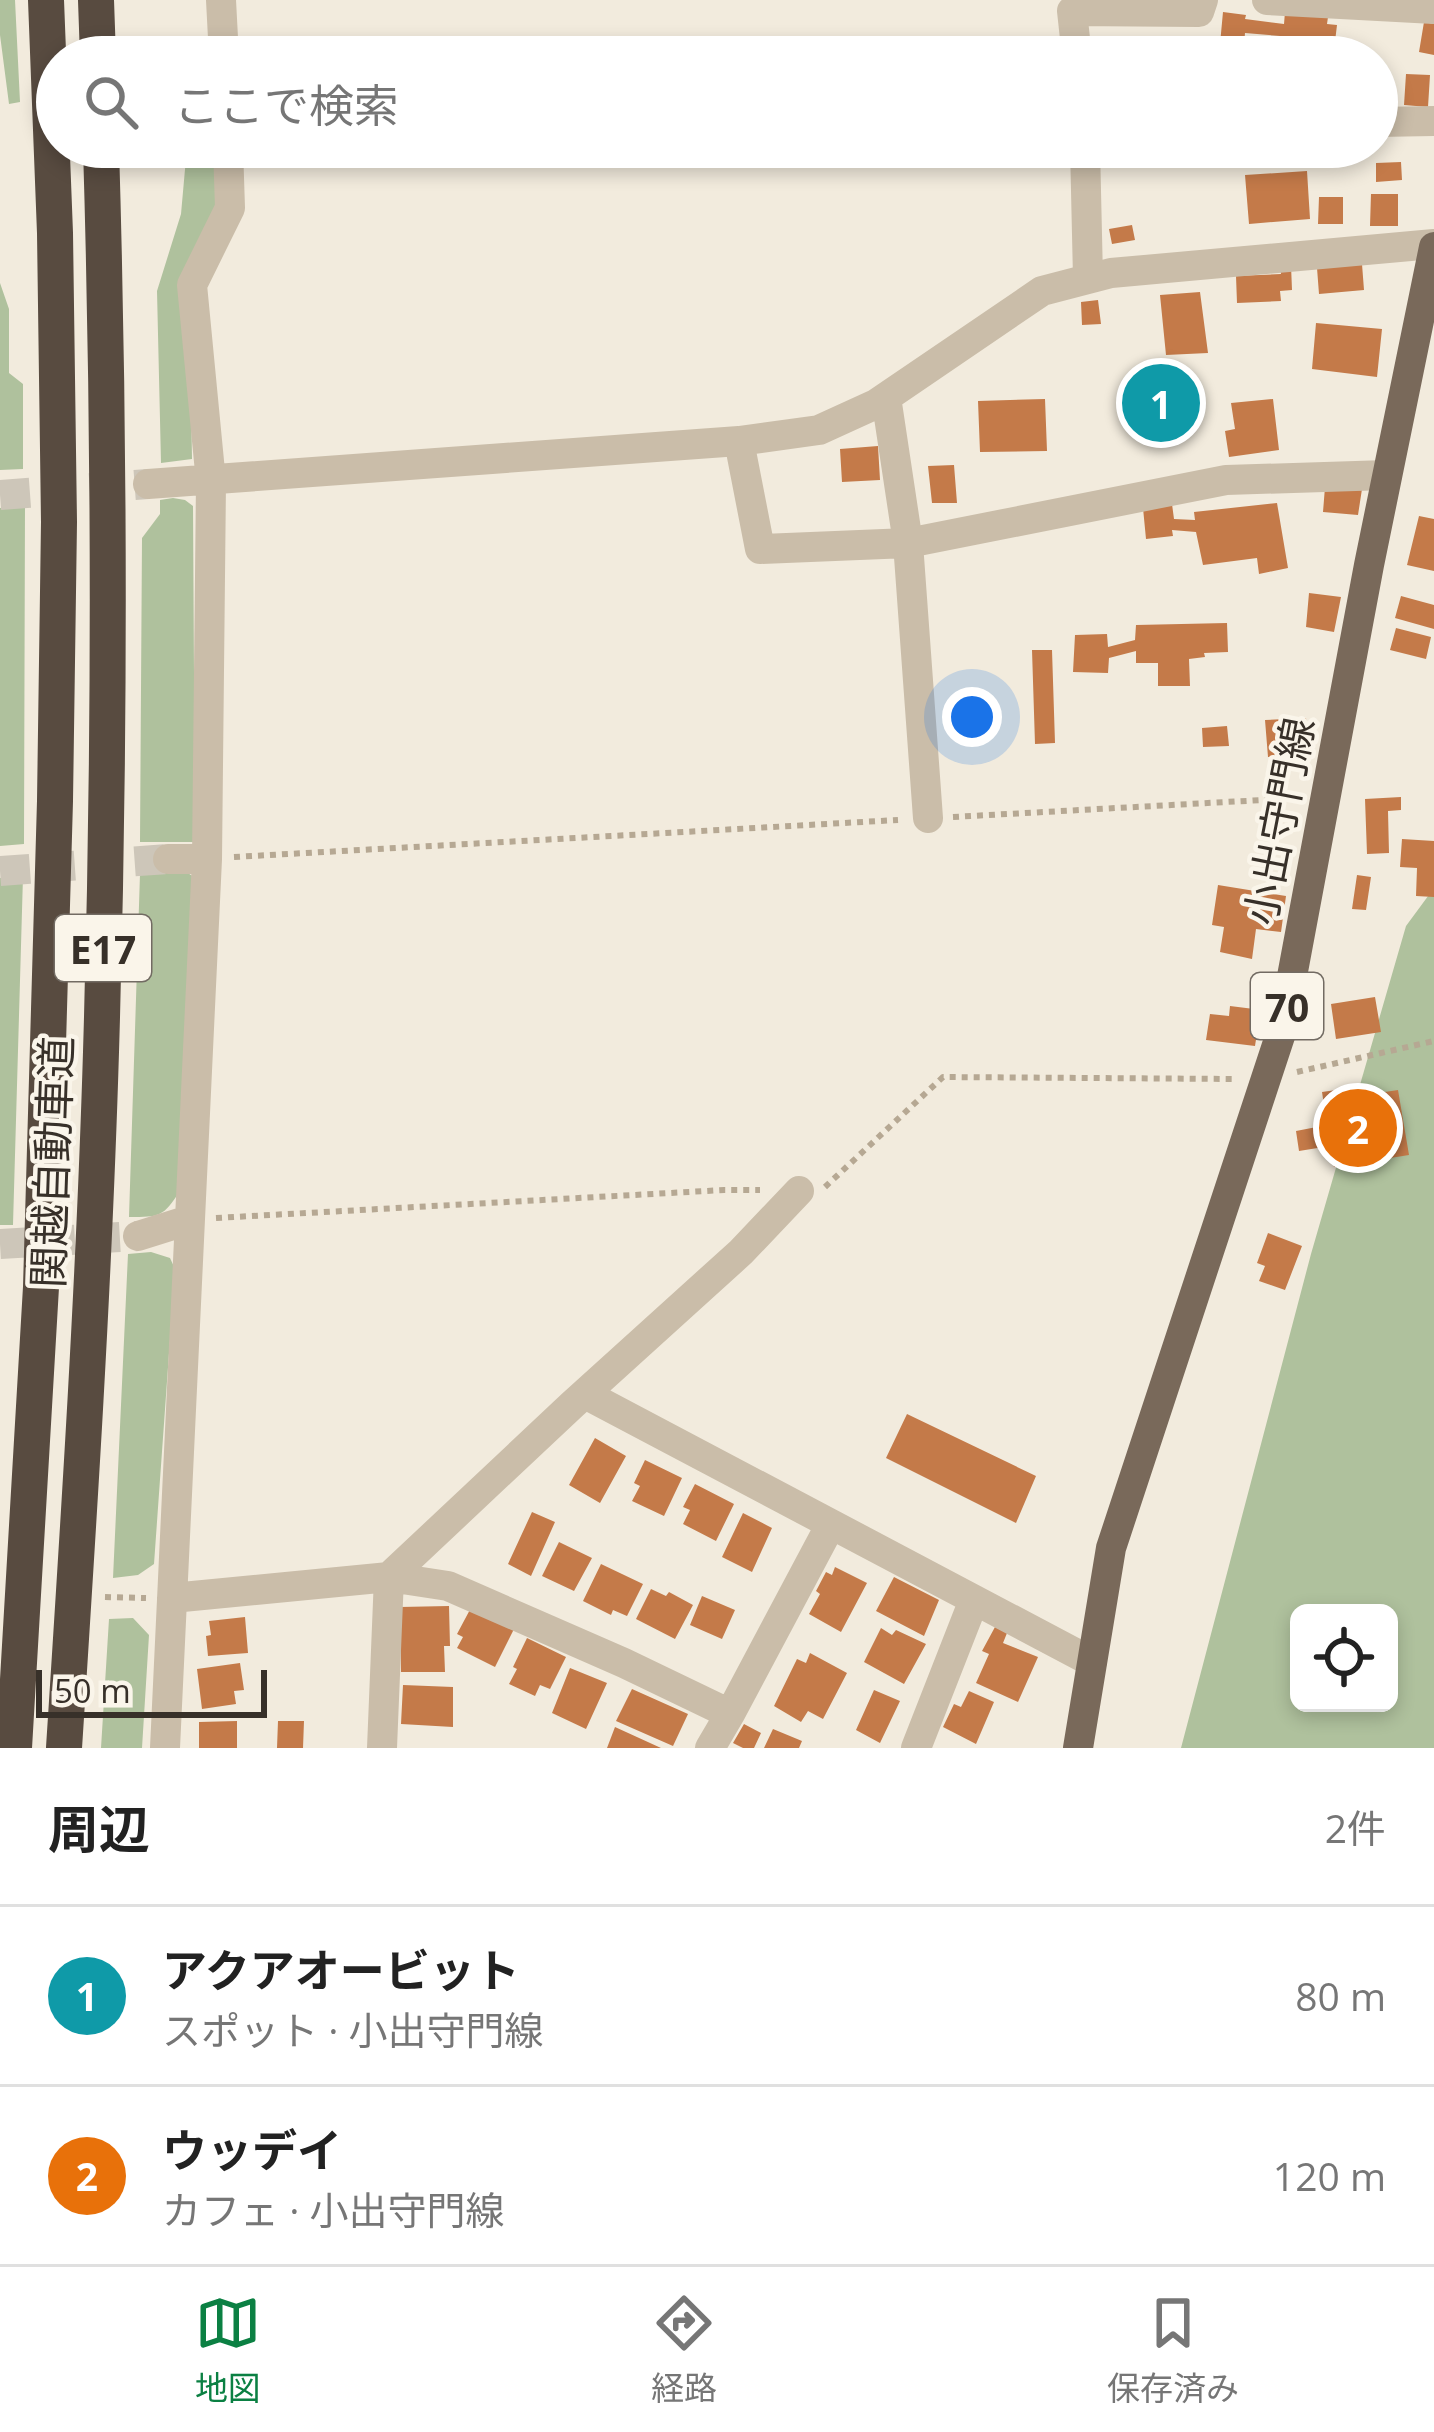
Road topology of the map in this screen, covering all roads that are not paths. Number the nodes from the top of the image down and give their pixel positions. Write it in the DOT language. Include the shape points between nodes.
graph roads {
  1 [pos="46,0"];
  2 [pos="96,0"];
  3 [pos="221,0"];
  4 [pos="1203,0"];
  5 [pos="1267,0"];
  6 [pos="1434,9"];
  7 [pos="47,36"];
  8 [pos="97,36"];
  9 [pos="223,36"];
  10 [pos="1075,36"];
  11 [pos="1434,121"];
  12 [pos="1398,122"];
  13 [pos="52,168"];
  14 [pos="100,168"];
  15 [pos="229,168"];
  16 [pos="1085,168"];
  17 [pos="1434,245"];
  18 [pos="1088,278"];
  19 [pos="1428,307"];
  20 [pos="886,397"];
  21 [pos="740,441"];
  22 [pos="1388,475"];
  23 [pos="212,482"];
  24 [pos="148,484"];
  25 [pos="908,544"];
  26 [pos="928,818"];
  27 [pos="168,859"];
  28 [pos="207,859"];
  29 [pos="799,1191"];
  30 [pos="189,1220"];
  31 [pos="138,1236"];
  32 [pos="584,1394"];
  33 [pos="831,1524"];
  34 [pos="389,1577"];
  35 [pos="172,1598"];
  36 [pos="974,1600"];
  37 [pos="1092,1662"];
  38 [pos="730,1714"];
  39 [pos="14,1748"];
  40 [pos="64,1748"];
  41 [pos="165,1748"];
  42 [pos="382,1748"];
  43 [pos="710,1748"];
  44 [pos="916,1748"];
  45 [pos="1078,1748"];
  1 -- 7 [label="highway, 関越自動車道 / E17"];
  2 -- 8 [label="highway"];
  3 -- 9 [label="street"];
  4 -- 10 [label="street" via="1199,12 1072,10"];
  5 -- 6 [label="street"];
  11 -- 12 [label="street"];
  13 -- 39 [label="highway, 関越自動車道 / E17" via="56,801 41,1287"];
  14 -- 40 [label="highway, 関越自動車道 / E17" via="107,801 92,1278"];
  15 -- 23 [label="street" via="230,208 192,285"];
  16 -- 18 [label="street"];
  17 -- 18 [label="street"];
  17 -- 19 [label="main road, 小出守門線 / 70"];
  18 -- 20 [label="street" via="1042,291"];
  19 -- 22 [label="main road, 小出守門線 / 70"];
  20 -- 21 [label="street" via="819,430"];
  20 -- 25 [label="street"];
  21 -- 23 [label="street"];
  21 -- 25 [label="street" via="760,549"];
  22 -- 25 [label="street" via="1226,480"];
  22 -- 37 [label="main road, 小出守門線 / 70" via="1282,1030 1111,1548"];
  23 -- 24 [label="street"];
  23 -- 28 [label="street"];
  25 -- 26 [label="street"];
  27 -- 28 [label="street"];
  28 -- 30 [label="street"];
  29 -- 32 [label="street"];
  30 -- 31 [label="street"];
  30 -- 35 [label="street"];
  32 -- 33 [label="street"];
  32 -- 34 [label="street"];
  33 -- 36 [label="street"];
  33 -- 38 [label="street"];
  34 -- 35 [label="street"];
  34 -- 38 [label="street" via="448,1586"];
  34 -- 42 [label="street"];
  35 -- 41 [label="street"];
  36 -- 37 [label="street"];
  36 -- 44 [label="street"];
  37 -- 45 [label="main road, 小出守門線 / 70"];
  38 -- 43 [label="street"];
}
